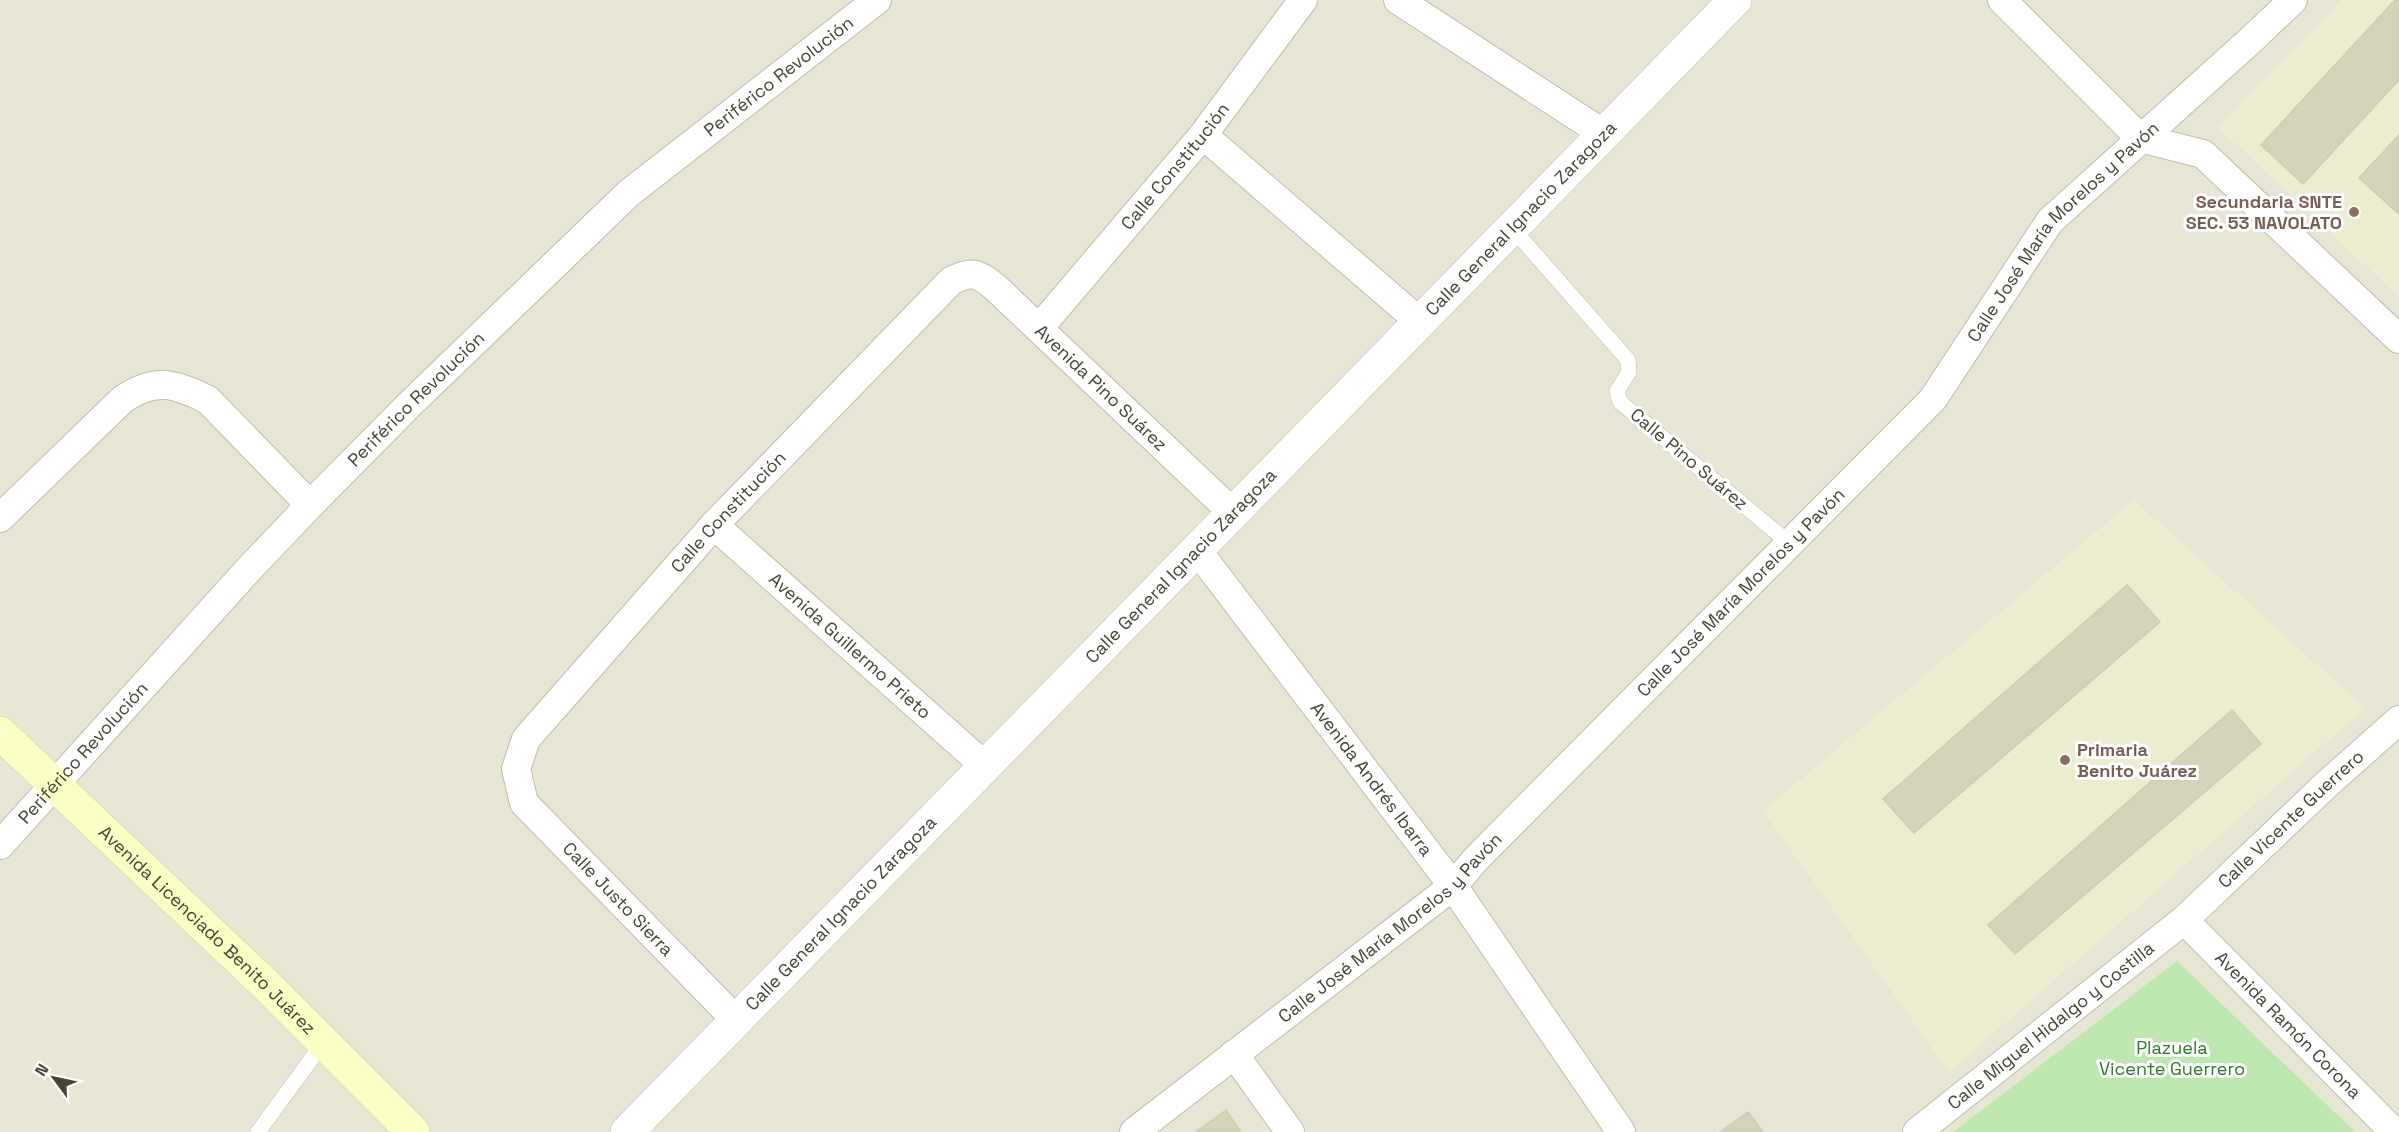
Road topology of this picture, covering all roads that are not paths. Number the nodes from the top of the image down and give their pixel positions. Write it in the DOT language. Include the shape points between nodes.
graph roads {
  1 [pos="877,0"];
  2 [pos="1303,0"];
  3 [pos="1398,0"];
  4 [pos="1735,0"];
  5 [pos="2002,0"];
  6 [pos="2293,0"];
  7 [pos="1604,134"];
  8 [pos="1203,135"];
  9 [pos="2140,138"];
  10 [pos="1512,228"];
  11 [pos="964,274"];
  12 [pos="1420,322"];
  13 [pos="1040,327"];
  14 [pos="2399,339"];
  15 [pos="310,505"];
  16 [pos="1233,513"];
  17 [pos="0,518"];
  18 [pos="714,525"];
  19 [pos="1789,543"];
  20 [pos="1197,549"];
  21 [pos="2399,720"];
  22 [pos="0,732"];
  23 [pos="985,766"];
  24 [pos="516,769"];
  25 [pos="54,784"];
  26 [pos="0,845"];
  27 [pos="1453,886"];
  28 [pos="2184,920"];
  29 [pos="736,1020"];
  30 [pos="324,1043"];
  31 [pos="1234,1054"];
  32 [pos="258,1132"];
  33 [pos="413,1132"];
  34 [pos="627,1132"];
  35 [pos="1134,1132"];
  36 [pos="1290,1132"];
  37 [pos="1621,1132"];
  38 [pos="1917,1132"];
  39 [pos="2394,1132"];
  1 -- 15 [label="street, Periférico Revolución" via="629,193"];
  2 -- 8 [label="street, Calle Constitución"];
  3 -- 7 [label="street"];
  4 -- 7 [label="street, Calle General Ignacio Zaragoza"];
  5 -- 9 [label="street"];
  6 -- 9 [label="street, Calle José María Morelos y Pavón"];
  7 -- 10 [label="street, Calle General Ignacio Zaragoza"];
  8 -- 12 [label="street"];
  8 -- 13 [label="street, Calle Constitución"];
  9 -- 14 [label="street" via="2203,154"];
  9 -- 19 [label="street, Calle José María Morelos y Pavón" via="2050,221 1933,399"];
  10 -- 12 [label="street, Calle General Ignacio Zaragoza"];
  10 -- 19 [label="lane, Calle Pino Suárez" via="1628,360 1629,372 1617,391 1620,402"];
  11 -- 13 [label="street, Avenida Pino Suárez" via="984,277"];
  11 -- 18 [label="street, Calle Constitución" via="951,281"];
  12 -- 16 [label="street, Calle General Ignacio Zaragoza"];
  13 -- 16 [label="street, Avenida Pino Suárez"];
  15 -- 17 [label="street" via="208,400 187,389 155,385 137,389 122,400"];
  15 -- 25 [label="street, Periférico Revolución"];
  16 -- 20 [label="street, Calle General Ignacio Zaragoza"];
  18 -- 23 [label="street, Avenida Guillermo Prieto"];
  18 -- 24 [label="street, Calle Constitución" via="526,739"];
  19 -- 27 [label="street, Calle José María Morelos y Pavón"];
  20 -- 23 [label="street, Calle General Ignacio Zaragoza"];
  20 -- 27 [label="street, Avenida Andrés Ibarra"];
  21 -- 28 [label="street, Calle Vicente Guerrero"];
  22 -- 25 [label="main road, Avenida Licenciado Benito Juárez"];
  23 -- 29 [label="street, Calle General Ignacio Zaragoza"];
  24 -- 29 [label="street, Calle Justo Sierra" via="524,803"];
  25 -- 26 [label="street, Periférico Revolución"];
  25 -- 30 [label="main road, Avenida Licenciado Benito Juárez"];
  27 -- 31 [label="street, Calle José María Morelos y Pavón"];
  27 -- 37 [label="street, Avenida Andrés Ibarra"];
  28 -- 38 [label="street, Calle Miguel Hidalgo y Costilla"];
  28 -- 39 [label="street, Avenida Ramón Corona"];
  29 -- 34 [label="street, Calle General Ignacio Zaragoza"];
  30 -- 32 [label="lane"];
  30 -- 33 [label="main road, Avenida Licenciado Benito Juárez"];
  31 -- 35 [label="street, Calle José María Morelos y Pavón"];
  31 -- 36 [label="street"];
}
